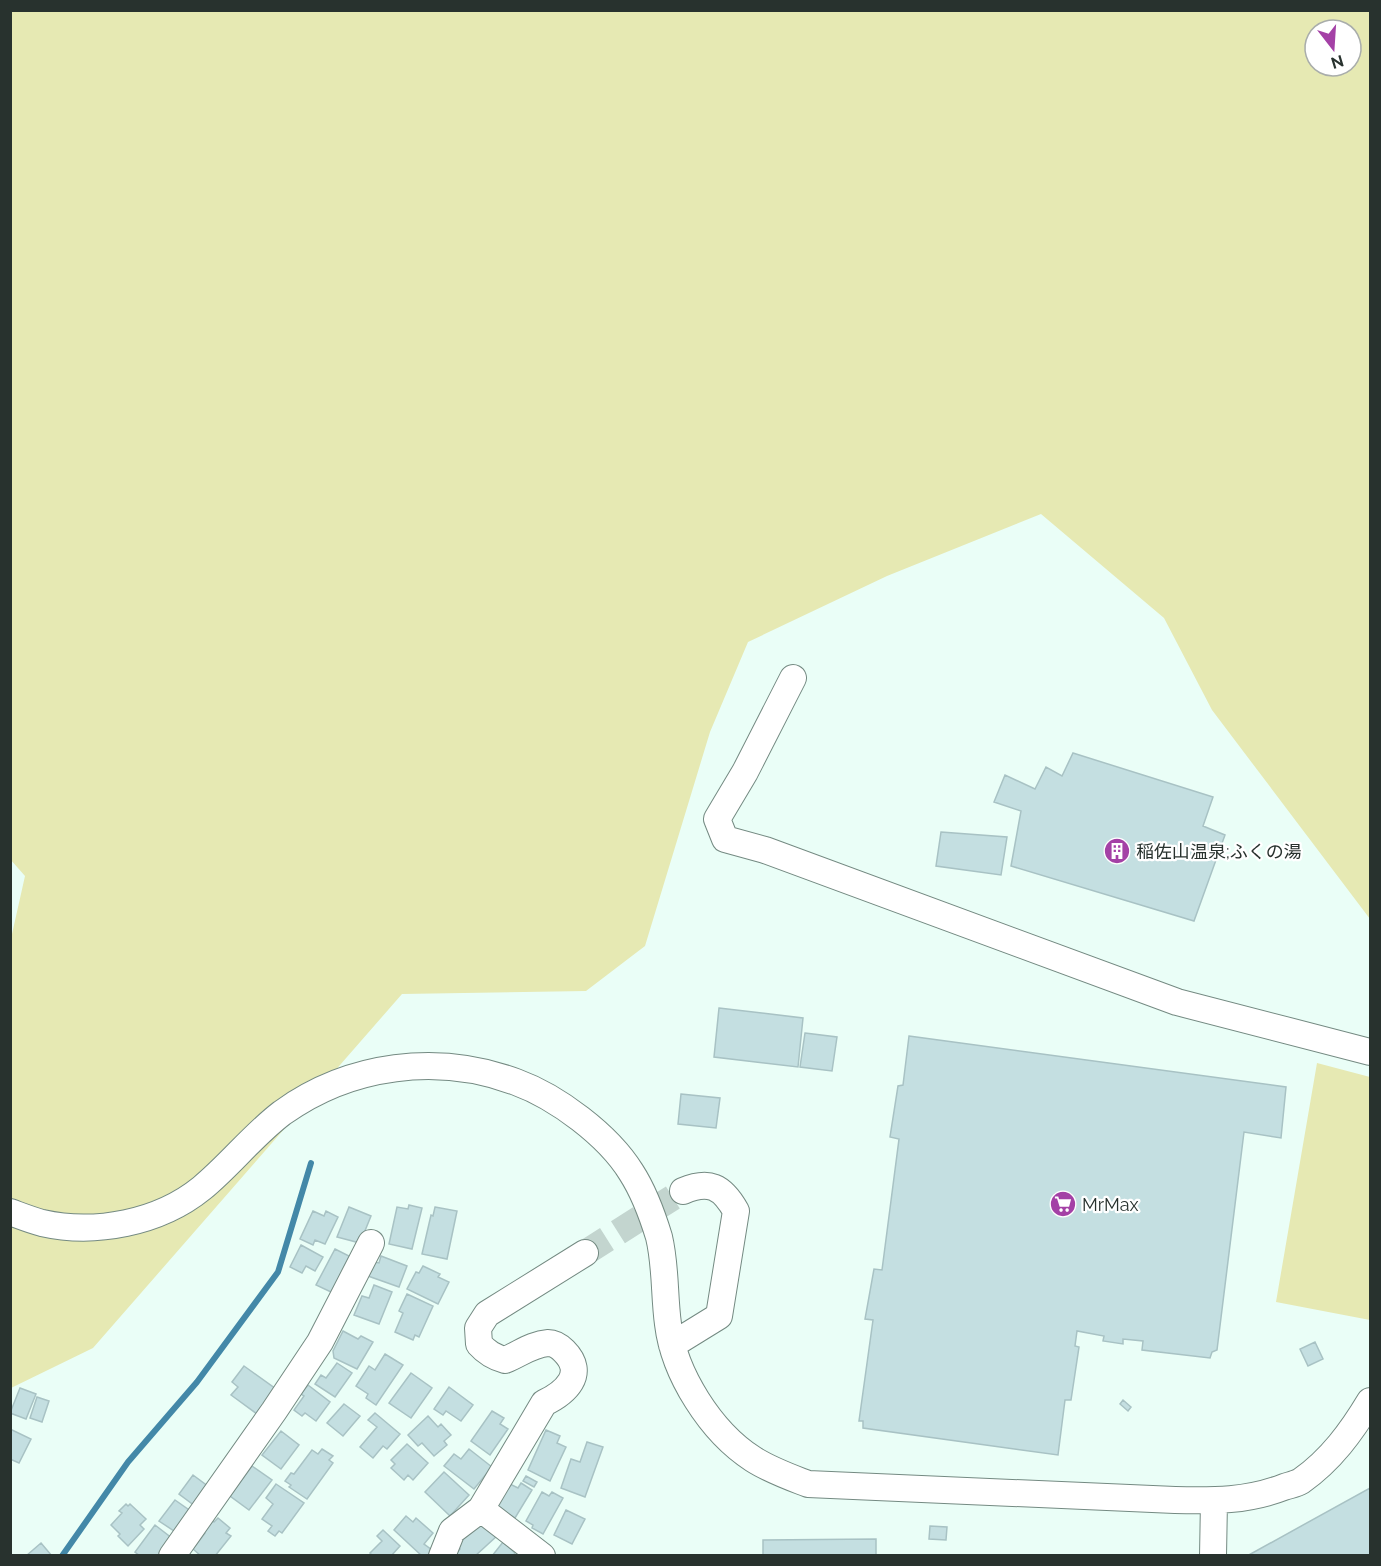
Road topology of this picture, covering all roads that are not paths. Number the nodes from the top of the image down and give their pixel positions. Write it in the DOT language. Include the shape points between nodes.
graph roads {
  1 [pos="793,678"];
  2 [pos="1371,1052"];
  3 [pos="683,1191"];
  4 [pos="10,1212"];
  5 [pos="371,1242"];
  6 [pos="585,1253"];
  7 [pos="672,1345"];
  8 [pos="1371,1401"];
  9 [pos="1214,1501"];
  10 [pos="481,1509"];
  11 [pos="172,1556"];
  12 [pos="442,1556"];
  13 [pos="542,1556"];
  14 [pos="1214,1556"];
  1 -- 2 [label="street" via="717,819 725,838 1177,1002"];
  3 -- 7 [label="street" via="699,1184 716,1188 728,1196 736,1210 719,1316"];
  4 -- 7 [label="street" via="42,1223 78,1227 111,1226 147,1217 202,1188 281,1114 321,1090 390,1068 457,1067 514,1081 552,1098 574,1113 629,1169 647,1203 659,1240"];
  5 -- 11 [label="street" via="320,1341"];
  6 -- 10 [label="street" via="488,1314 478,1328 479,1344 496,1357 505,1360 535,1345 551,1343 562,1348 575,1370 560,1395 544,1403"];
  7 -- 9 [label="street" via="698,1402 722,1432 753,1459 808,1484"];
  8 -- 9 [label="street" via="1337,1448 1300,1482 1260,1496"];
  9 -- 14 [label="street"];
  10 -- 12 [label="street" via="452,1531"];
  10 -- 13 [label="street"];
}
